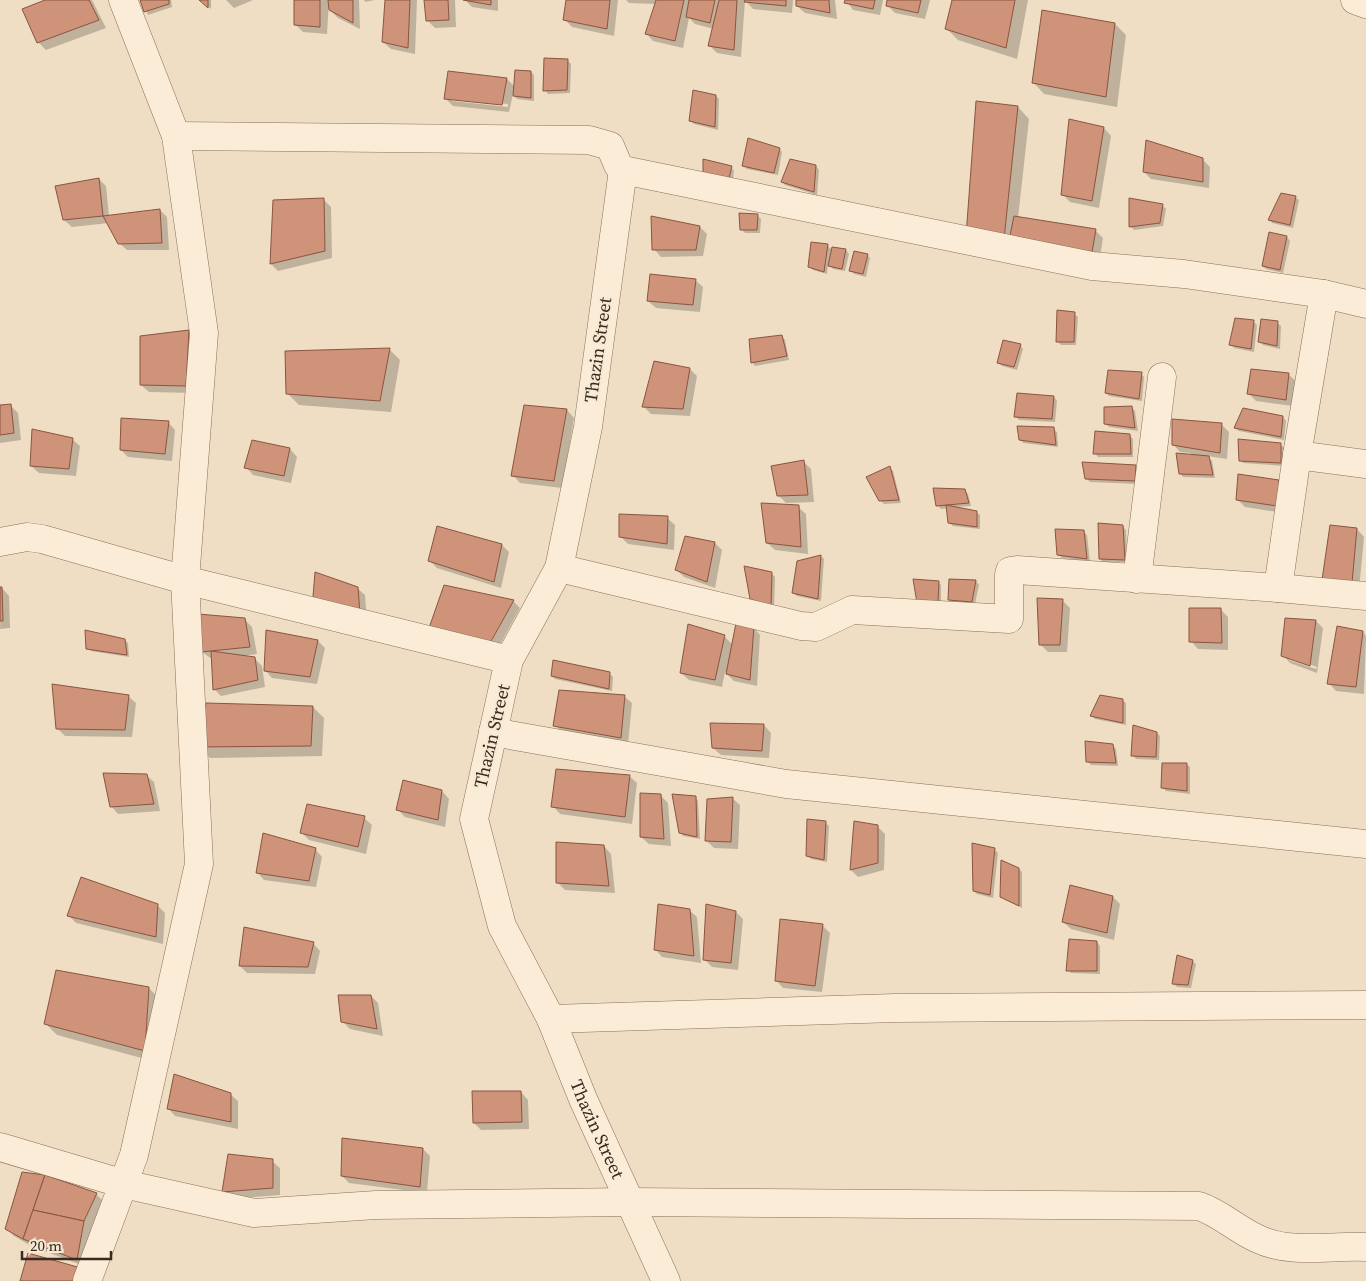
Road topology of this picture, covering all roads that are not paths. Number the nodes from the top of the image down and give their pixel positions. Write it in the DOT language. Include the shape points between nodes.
graph roads {
  1 [pos="123,0"];
  2 [pos="1355,0"];
  3 [pos="1366,4"];
  4 [pos="176,136"];
  5 [pos="624,170"];
  6 [pos="1324,294"];
  7 [pos="1366,304"];
  8 [pos="1162,377"];
  9 [pos="1297,455"];
  10 [pos="1366,464"];
  11 [pos="0,542"];
  12 [pos="559,568"];
  13 [pos="1137,579"];
  14 [pos="185,580"];
  15 [pos="1278,588"];
  16 [pos="1366,596"];
  17 [pos="509,660"];
  18 [pos="493,732"];
  19 [pos="1366,844"];
  20 [pos="1366,1005"];
  21 [pos="550,1018"];
  22 [pos="0,1147"];
  23 [pos="124,1184"];
  24 [pos="629,1202"];
  25 [pos="1366,1247"];
  26 [pos="87,1281"];
  27 [pos="666,1281"];
  1 -- 4 [label="street"];
  2 -- 3 [label="street"];
  4 -- 5 [label="street" via="589,140 610,146 618,165"];
  4 -- 14 [label="street" via="204,333"];
  5 -- 6 [label="street" via="1092,266 1184,274"];
  5 -- 12 [label="street, Thazin Street" via="588,427"];
  6 -- 7 [label="street"];
  6 -- 9 [label="street"];
  8 -- 13 [label="street"];
  9 -- 10 [label="street"];
  9 -- 15 [label="street"];
  11 -- 14 [label="street" via="27,537 42,540"];
  12 -- 13 [label="street" via="801,626 816,626 852,610 1009,619 1009,575 1010,571 1017,570"];
  12 -- 17 [label="street, Thazin Street"];
  13 -- 15 [label="street"];
  14 -- 17 [label="street"];
  14 -- 23 [label="street" via="199,864 134,1155"];
  15 -- 16 [label="street"];
  17 -- 18 [label="street, Thazin Street"];
  18 -- 19 [label="street" via="786,784"];
  18 -- 21 [label="street, Thazin Street" via="474,820 502,926"];
  20 -- 21 [label="street" via="895,1008"];
  21 -- 24 [label="street, Thazin Street"];
  22 -- 23 [label="street"];
  23 -- 24 [label="street" via="254,1213 376,1205"];
  23 -- 26 [label="street"];
  24 -- 25 [label="street" via="1199,1206 1214,1211 1257,1239 1289,1248"];
  24 -- 27 [label="street, Thazin Street"];
}
